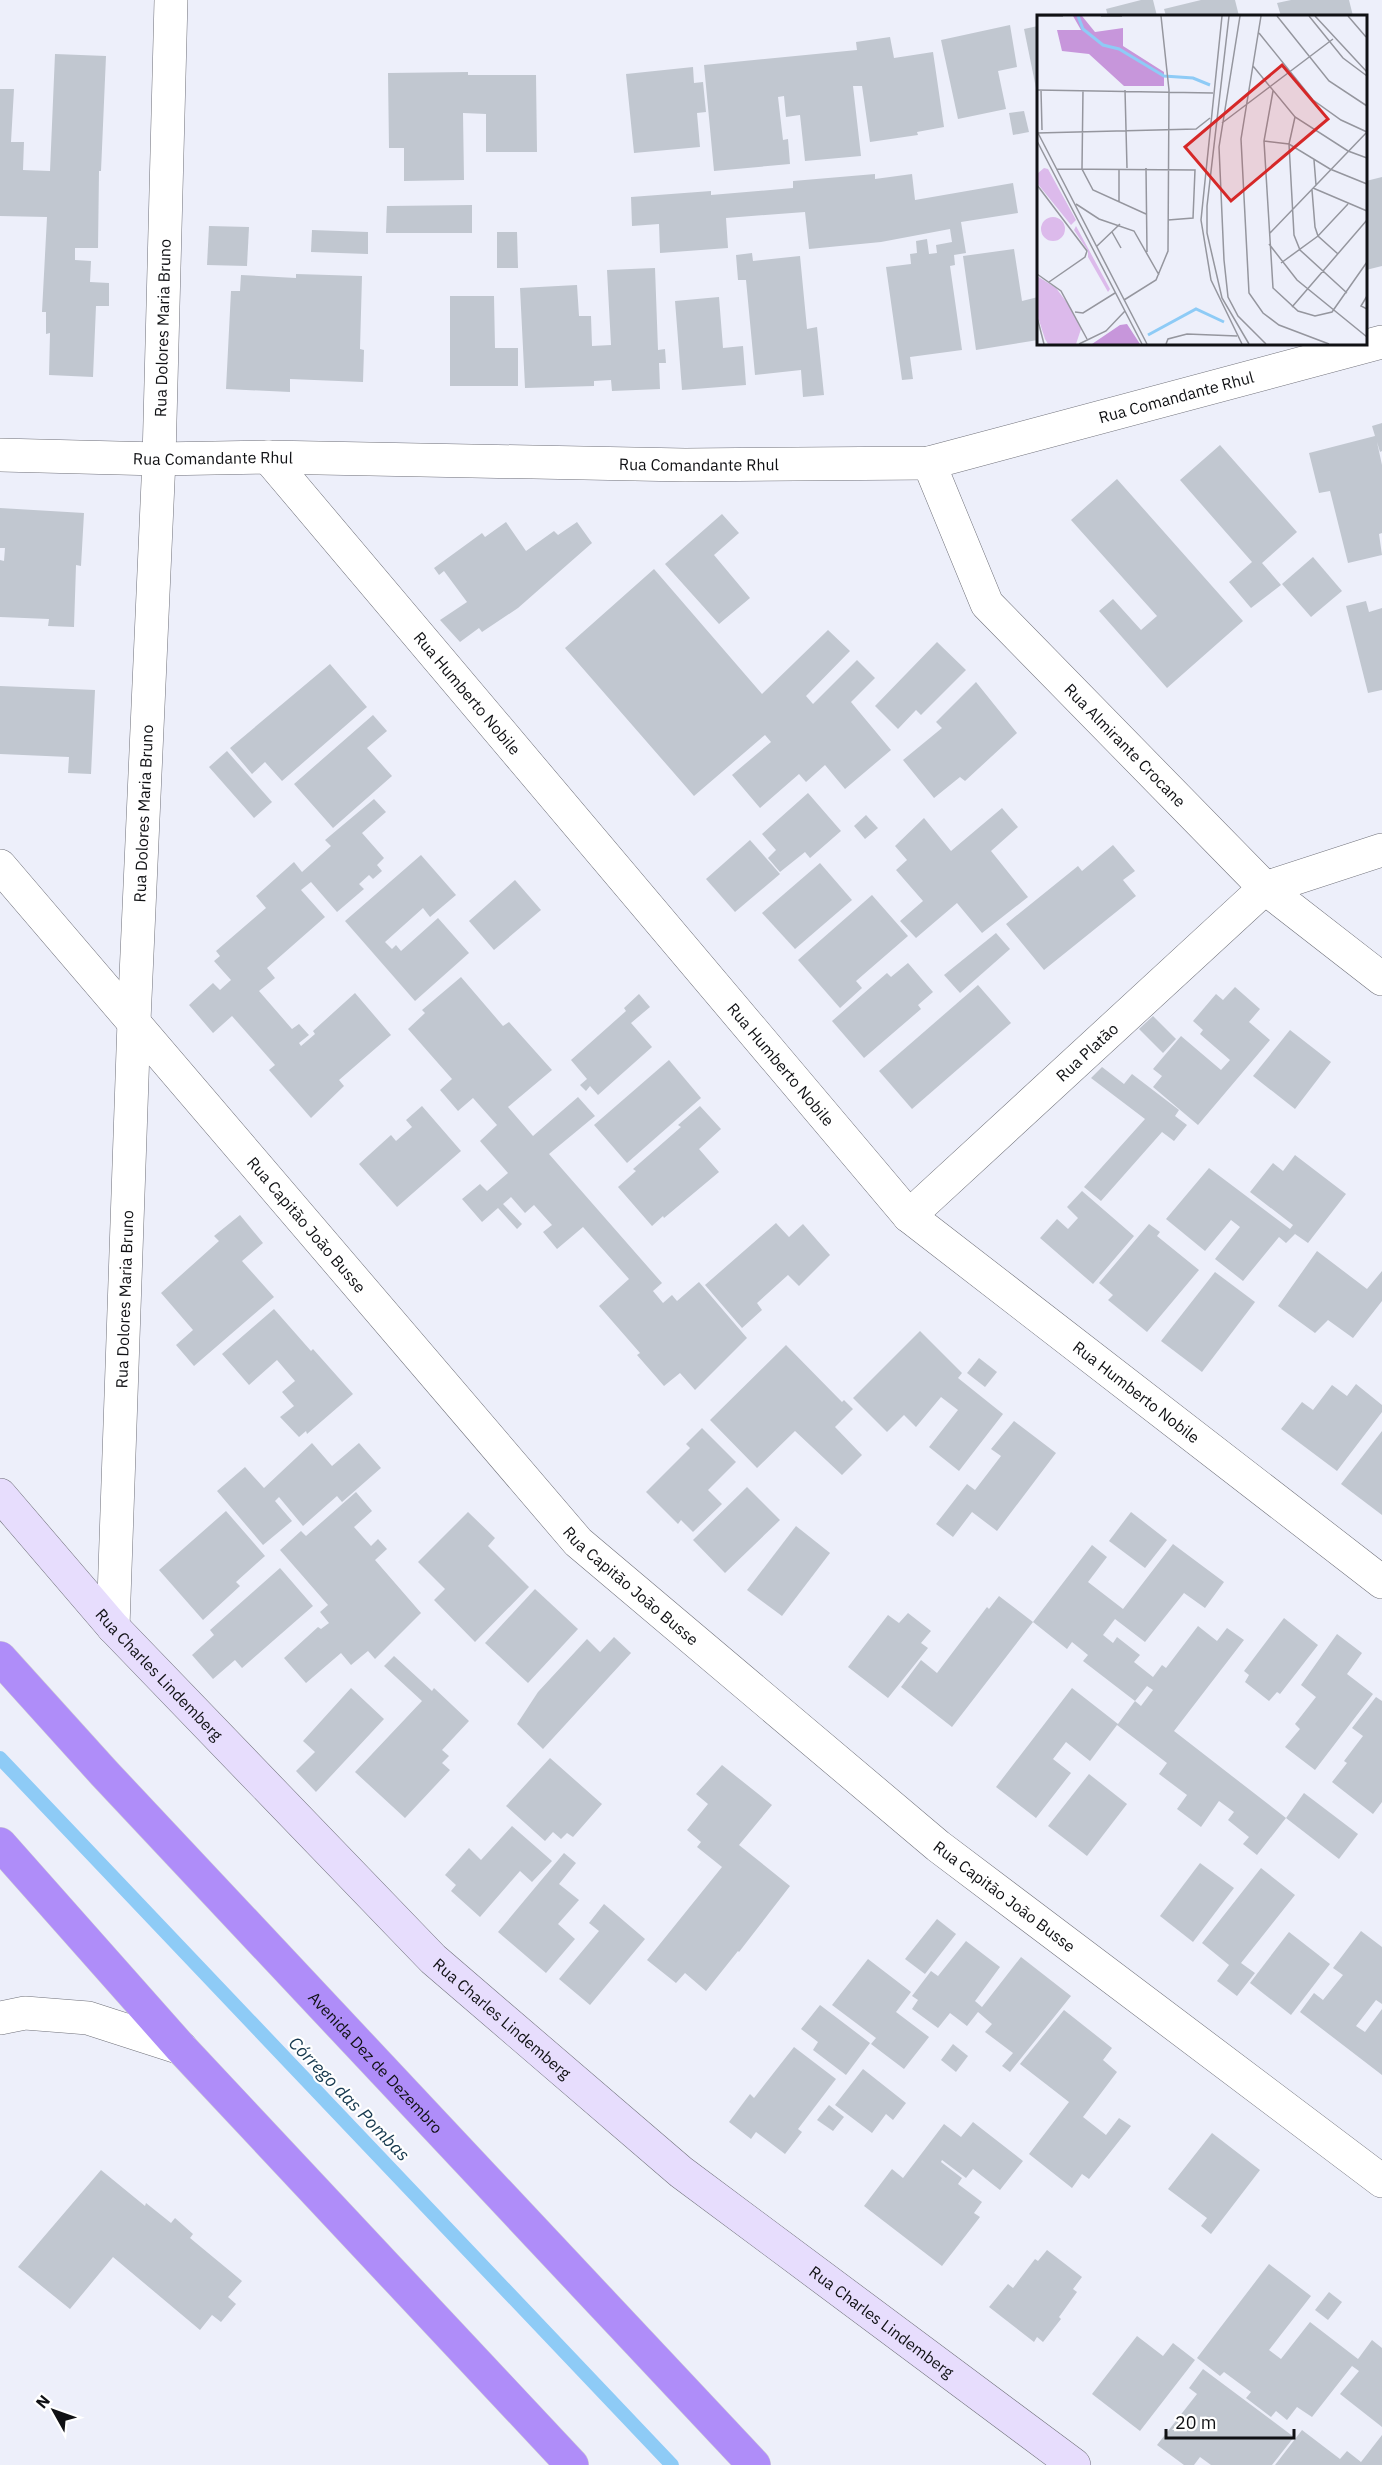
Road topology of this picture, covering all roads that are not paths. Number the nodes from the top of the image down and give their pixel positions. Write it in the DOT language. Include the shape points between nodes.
graph roads {
  1 [pos="171,0"];
  2 [pos="1382,342"];
  3 [pos="0,455"];
  4 [pos="268,457"];
  5 [pos="159,459"];
  6 [pos="929,463"];
  7 [pos="1382,850"];
  8 [pos="0,866"];
  9 [pos="1265,888"];
  10 [pos="1382,979"];
  11 [pos="134,1021"];
  12 [pos="909,1216"];
  13 [pos="0,1495"];
  14 [pos="1382,1582"];
  15 [pos="114,1627"];
  16 [pos="0,1658"];
  17 [pos="0,1844"];
  18 [pos="0,2018"];
  19 [pos="181,2048"];
  20 [pos="1382,2181"];
  21 [pos="572,2465"];
  22 [pos="754,2465"];
  23 [pos="1074,2465"];
  1 -- 5 [label="street, Rua Dolores Maria Bruno"];
  2 -- 6 [label="street, Rua Comandante Rhul"];
  3 -- 5 [label="street, Rua Comandante Rhul"];
  4 -- 5 [label="street, Rua Comandante Rhul"];
  4 -- 6 [label="street, Rua Comandante Rhul" via="685,465"];
  4 -- 12 [label="street, Rua Humberto Nobile"];
  5 -- 11 [label="street, Rua Dolores Maria Bruno"];
  6 -- 9 [label="street, Rua Almirante Crocane" via="987,604"];
  7 -- 9 [label="street"];
  8 -- 11 [label="street, Rua Capitão João Busse"];
  9 -- 10 [label="street, Rua Almirante Crocane"];
  9 -- 12 [label="street, Rua Platão"];
  11 -- 15 [label="street, Rua Dolores Maria Bruno"];
  11 -- 20 [label="street, Rua Capitão João Busse" via="578,1542 938,1846"];
  12 -- 14 [label="street, Rua Humberto Nobile"];
  13 -- 15 [label="street, Rua Charles Lindemberg"];
  15 -- 23 [label="street, Rua Charles Lindemberg" via="433,1959 681,2172"];
  16 -- 22 [label="highway, Avenida Dez de Dezembro"];
  17 -- 19 [label="highway"];
  18 -- 19 [label="street" via="25,2013 88,2018"];
  19 -- 21 [label="highway"];
}
